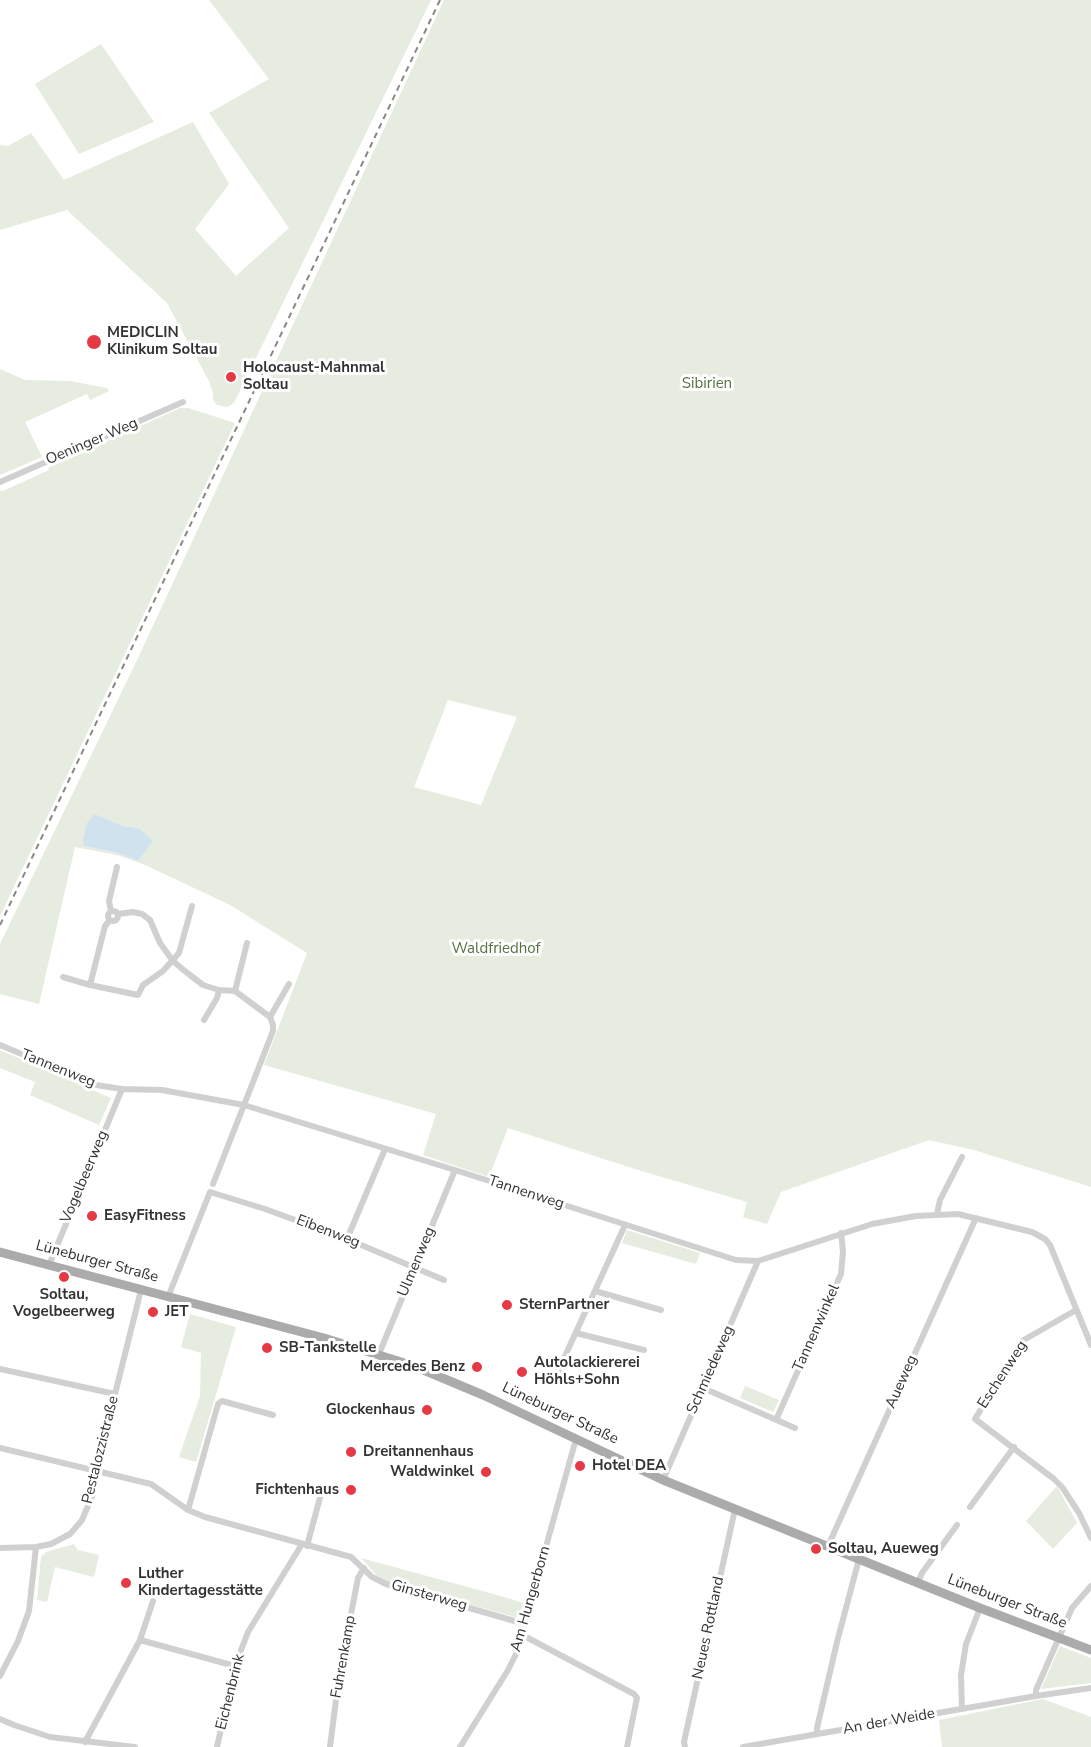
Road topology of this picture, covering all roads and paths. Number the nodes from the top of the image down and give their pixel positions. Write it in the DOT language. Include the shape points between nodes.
graph roads {
  1 [pos="183,402"];
  2 [pos="0,482"];
  3 [pos="117,867"];
  4 [pos="192,906"];
  5 [pos="111,911"];
  6 [pos="118,914"];
  7 [pos="110,920"];
  8 [pos="247,943"];
  9 [pos="173,961"];
  10 [pos="63,977"];
  11 [pos="289,984"];
  12 [pos="90,985"];
  13 [pos="219,990"];
  14 [pos="235,991"];
  15 [pos="270,1017"];
  16 [pos="204,1020"];
  17 [pos="0,1045"];
  18 [pos="122,1089"];
  19 [pos="244,1105"];
  20 [pos="385,1149"];
  21 [pos="962,1157"];
  22 [pos="455,1170"];
  23 [pos="213,1184"];
  24 [pos="937,1214"];
  25 [pos="976,1218"];
  26 [pos="625,1225"];
  27 [pos="841,1233"];
  28 [pos="347,1239"];
  29 [pos="0,1252"];
  30 [pos="758,1261"];
  31 [pos="49,1265"];
  32 [pos="415,1267"];
  33 [pos="444,1280"];
  34 [pos="141,1290"];
  35 [pos="595,1291"];
  36 [pos="168,1297"];
  37 [pos="661,1310"];
  38 [pos="1076,1310"];
  39 [pos="576,1333"];
  40 [pos="1091,1345"];
  41 [pos="644,1350"];
  42 [pos="379,1354"];
  43 [pos="0,1369"];
  44 [pos="555,1378"];
  45 [pos="704,1388"];
  46 [pos="115,1394"];
  47 [pos="273,1414"];
  48 [pos="776,1420"];
  49 [pos="795,1428"];
  50 [pos="576,1439"];
  51 [pos="1014,1447"];
  52 [pos="0,1448"];
  53 [pos="99,1471"];
  54 [pos="663,1479"];
  55 [pos="322,1490"];
  56 [pos="970,1507"];
  57 [pos="735,1509"];
  58 [pos="188,1510"];
  59 [pos="957,1525"];
  60 [pos="1091,1538"];
  61 [pos="304,1545"];
  62 [pos="828,1546"];
  63 [pos="36,1547"];
  64 [pos="0,1548"];
  65 [pos="859,1559"];
  66 [pos="364,1568"];
  67 [pos="918,1582"];
  68 [pos="1091,1586"];
  69 [pos="153,1601"];
  70 [pos="980,1608"];
  71 [pos="525,1624"];
  72 [pos="522,1637"];
  73 [pos="1058,1638"];
  74 [pos="140,1640"];
  75 [pos="1091,1650"];
  76 [pos="236,1666"];
  77 [pos="0,1676"];
  78 [pos="1091,1688"];
  79 [pos="1036,1696"];
  80 [pos="962,1709"];
  81 [pos="0,1719"];
  82 [pos="817,1734"];
  83 [pos="85,1742"];
  84 [pos="135,1747"];
  85 [pos="217,1747"];
  86 [pos="330,1747"];
  87 [pos="460,1747"];
  88 [pos="627,1747"];
  89 [pos="685,1747"];
  90 [pos="743,1747"];
  1 -- 2 [label="street, Oeninger Weg"];
  3 -- 5 [label="street" via="109,901"];
  4 -- 9 [label="street"];
  5 -- 6 [label="street"];
  5 -- 7 [label="street"];
  6 -- 7 [label="street" via="116,920"];
  6 -- 9 [label="street" via="134,912 150,920"];
  7 -- 12 [label="street" via="105,926"];
  8 -- 14 [label="street"];
  9 -- 12 [label="street" via="143,985 138,995"];
  9 -- 13 [label="street" via="203,984"];
  10 -- 12 [label="street"];
  11 -- 15 [label="street"];
  13 -- 14 [label="street"];
  13 -- 16 [label="street"];
  14 -- 15 [label="street"];
  15 -- 19 [label="street" via="273,1031"];
  17 -- 18 [label="street, Tannenweg" via="96,1085"];
  18 -- 19 [label="street, Tannenweg" via="162,1090"];
  18 -- 31 [label="street, Vogelbeerweg"];
  19 -- 20 [label="street, Tannenweg"];
  19 -- 23 [label="street"];
  20 -- 22 [label="street, Tannenweg"];
  20 -- 28 [label="street"];
  21 -- 24 [label="street"];
  22 -- 26 [label="street, Tannenweg"];
  22 -- 32 [label="street, Ulmenweg"];
  24 -- 25 [label="street, Tannenweg"];
  24 -- 27 [label="street, Tannenweg" via="884,1221"];
  25 -- 38 [label="street, Tannenweg" via="1040,1235 1050,1245"];
  25 -- 62 [label="street, Aueweg"];
  26 -- 30 [label="street, Tannenweg" via="736,1260"];
  26 -- 35 [label="street"];
  27 -- 30 [label="street, Tannenweg"];
  27 -- 48 [label="street, Tannenwinkel" via="841,1274"];
  28 -- 32 [label="street, Eibenweg"];
  28 -- 36 [label="street, Eibenweg" via="210,1192"];
  29 -- 31 [label="main road, Lüneburger Straße"];
  30 -- 45 [label="street, Schmiedeweg"];
  31 -- 34 [label="main road, Lüneburger Straße"];
  32 -- 33 [label="street, Eibenweg"];
  32 -- 42 [label="street, Ulmenweg"];
  34 -- 36 [label="main road, Lüneburger Straße"];
  34 -- 46 [label="street, Pestalozzistraße"];
  35 -- 37 [label="street"];
  35 -- 39 [label="street"];
  36 -- 42 [label="main road, Lüneburger Straße"];
  38 -- 40 [label="street"];
  38 -- 51 [label="street, Eschenweg" via="1022,1341 975,1419"];
  39 -- 41 [label="street"];
  39 -- 44 [label="street"];
  42 -- 50 [label="main road, Lüneburger Straße" via="437,1375"];
  43 -- 46 [label="street"];
  45 -- 48 [label="street"];
  45 -- 54 [label="street, Schmiedeweg"];
  46 -- 53 [label="street, Pestalozzistraße"];
  47 -- 58 [label="street" via="222,1401 218,1404"];
  48 -- 49 [label="street"];
  50 -- 54 [label="main road, Lüneburger Straße"];
  50 -- 71 [label="street, Am Hungerborn"];
  51 -- 56 [label="street"];
  51 -- 60 [label="street" via="1062,1487"];
  52 -- 53 [label="street, Ginsterweg"];
  53 -- 58 [label="street, Ginsterweg" via="151,1484"];
  53 -- 63 [label="street, Pestalozzistraße" via="82,1520 70,1534"];
  54 -- 57 [label="main road, Lüneburger Straße"];
  55 -- 61 [label="street"];
  57 -- 62 [label="main road, Lüneburger Straße"];
  57 -- 89 [label="street, Neues Rottland"];
  58 -- 61 [label="street, Ginsterweg"];
  59 -- 67 [label="street"];
  61 -- 66 [label="street, Ginsterweg" via="351,1557"];
  61 -- 76 [label="street, Eichenbrink" via="248,1632"];
  62 -- 65 [label="main road, Lüneburger Straße"];
  63 -- 64 [label="street, Pestalozzistraße"];
  63 -- 77 [label="street" via="29,1611"];
  65 -- 67 [label="main road, Lüneburger Straße"];
  65 -- 82 [label="street"];
  66 -- 71 [label="street, Ginsterweg" via="386,1584"];
  66 -- 86 [label="street, Fuhrenkamp" via="358,1578 339,1676"];
  67 -- 70 [label="main road, Lüneburger Straße"];
  68 -- 73 [label="street" via="1072,1608"];
  69 -- 74 [label="street"];
  70 -- 73 [label="main road, Lüneburger Straße"];
  70 -- 80 [label="street" via="966,1644 961,1675"];
  71 -- 72 [label="street, Am Hungerborn"];
  72 -- 87 [label="street, Am Hungerborn" via="508,1670"];
  72 -- 88 [label="street" via="634,1694 637,1698"];
  73 -- 75 [label="main road, Lüneburger Straße"];
  73 -- 79 [label="street"];
  74 -- 76 [label="street"];
  74 -- 83 [label="street"];
  76 -- 85 [label="street, Eichenbrink"];
  78 -- 79 [label="street, An der Weide"];
  79 -- 80 [label="street, An der Weide"];
  80 -- 82 [label="street, An der Weide"];
  81 -- 83 [label="street" via="50,1737"];
  82 -- 90 [label="street, An der Weide"];
  83 -- 84 [label="street"];
}
